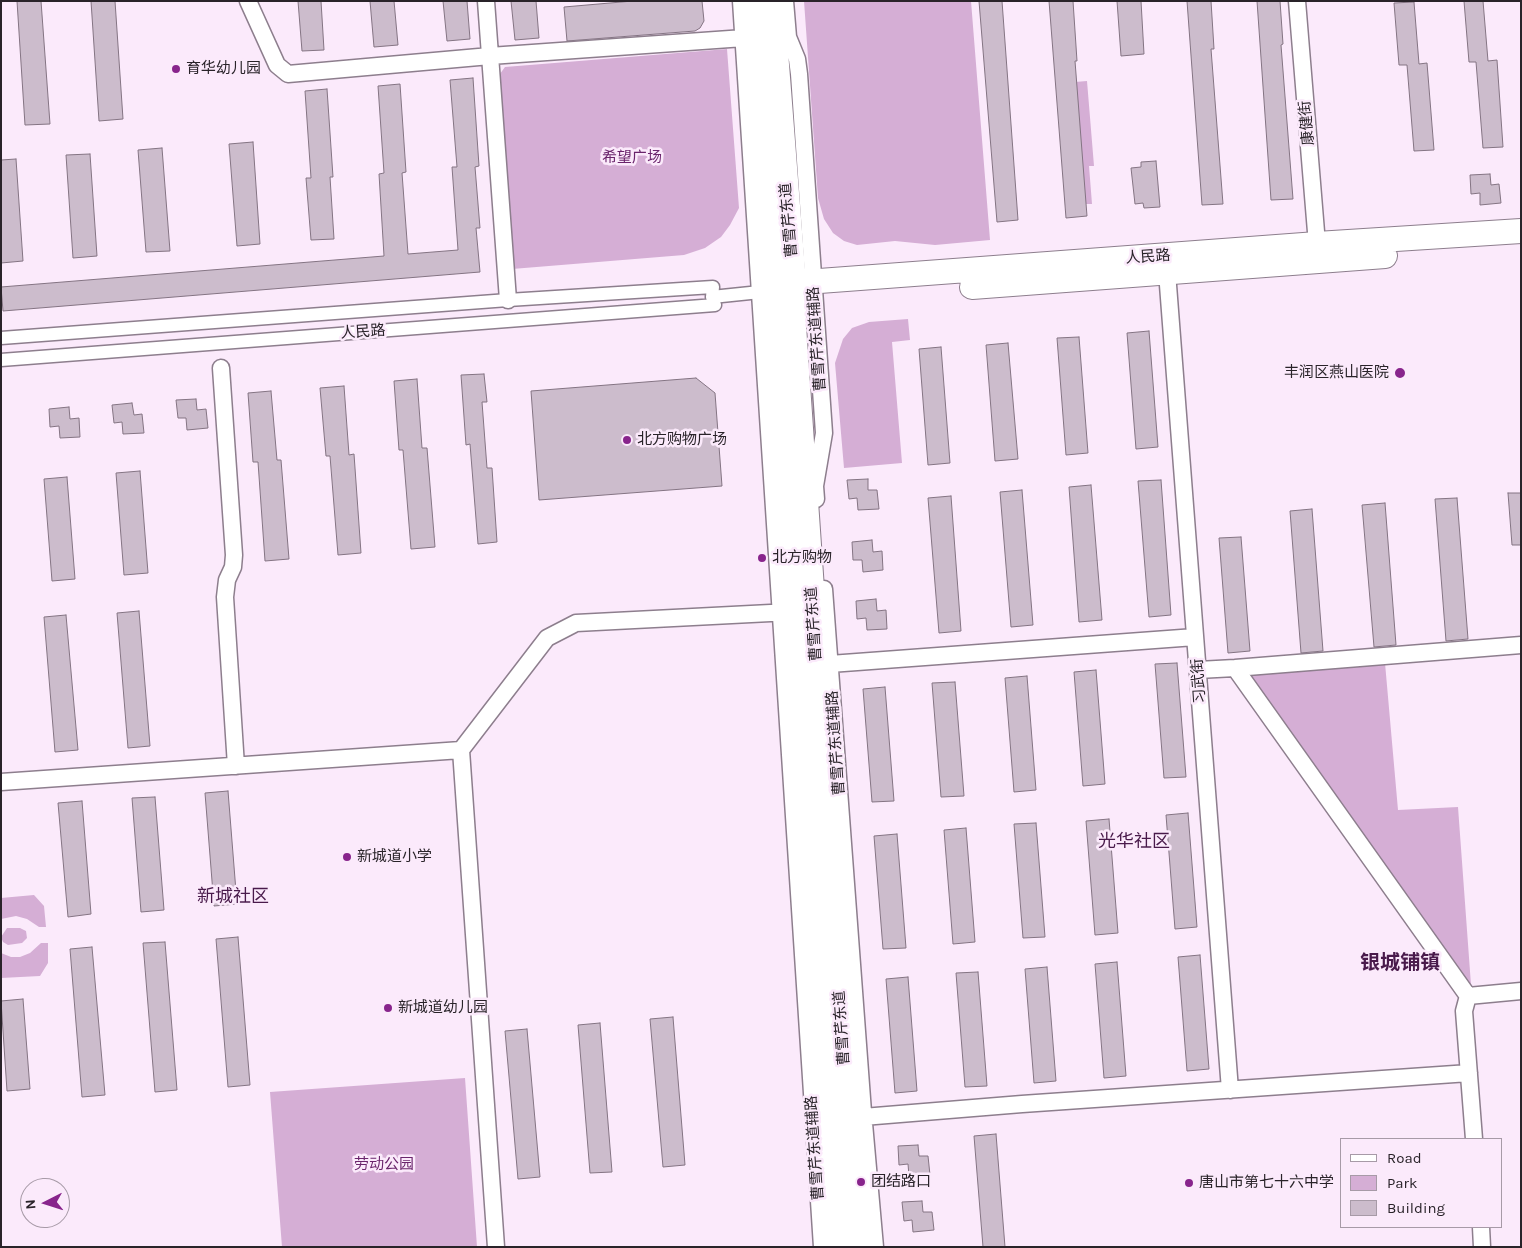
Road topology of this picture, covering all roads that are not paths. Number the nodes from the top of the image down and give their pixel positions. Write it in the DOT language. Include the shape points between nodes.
graph roads {
  1 [pos="248,1"];
  2 [pos="486,1"];
  3 [pos="741,1"];
  4 [pos="755,1"];
  5 [pos="772,1"];
  6 [pos="785,1"];
  7 [pos="1297,1"];
  8 [pos="744,38"];
  9 [pos="490,56"];
  10 [pos="1521,231"];
  11 [pos="1317,244"];
  12 [pos="1521,246"];
  13 [pos="1167,272"];
  14 [pos="790,291"];
  15 [pos="712,297"];
  16 [pos="508,300"];
  17 [pos="1,338"];
  18 [pos="1,360"];
  19 [pos="221,368"];
  20 [pos="788,612"];
  21 [pos="1195,637"];
  22 [pos="1521,645"];
  23 [pos="830,664"];
  24 [pos="1235,668"];
  25 [pos="1198,670"];
  26 [pos="461,750"];
  27 [pos="236,766"];
  28 [pos="1,782"];
  29 [pos="1521,991"];
  30 [pos="1468,996"];
  31 [pos="1469,1073"];
  32 [pos="1230,1090"];
  33 [pos="863,1117"];
  34 [pos="1474,1138"];
  35 [pos="1481,1228"];
  36 [pos="496,1247"];
  37 [pos="822,1247"];
  38 [pos="839,1247"];
  39 [pos="857,1247"];
  40 [pos="875,1247"];
  41 [pos="1482,1247"];
  1 -- 9 [label="street" via="277,65 288,74"];
  2 -- 9 [label="street"];
  3 -- 8 [label="street, 曹雪芹东道辅路"];
  4 -- 14 [label="main road, 曹雪芹东道"];
  5 -- 14 [label="main road, 曹雪芹东道"];
  6 -- 14 [label="street, 曹雪芹东道辅路" via="788,38 799,74"];
  7 -- 11 [label="street, 康健街"];
  8 -- 9 [label="street"];
  8 -- 14 [label="street, 曹雪芹东道辅路"];
  9 -- 16 [label="street"];
  10 -- 11 [label="main road, 人民路"];
  11 -- 14 [label="main road, 人民路"];
  12 -- 13 [label="main road, 人民路"];
  13 -- 14 [label="main road, 人民路"];
  13 -- 21 [label="street, 习武街"];
  14 -- 15 [label="street, 人民路"];
  14 -- 20 [label="main road, 曹雪芹东道"];
  14 -- 23 [label="street, 曹雪芹东道辅路" via="824,433 815,486"];
  14 -- 39 [label="main road, 曹雪芹东道"];
  15 -- 16 [label="street, 人民路" via="713,287"];
  15 -- 18 [label="street, 人民路" via="715,305"];
  16 -- 17 [label="street, 人民路"];
  19 -- 27 [label="street" via="234,554 233,567 226,580 225,598"];
  20 -- 26 [label="street" via="576,623 547,638"];
  20 -- 37 [label="street, 曹雪芹东道辅路"];
  20 -- 38 [label="main road, 曹雪芹东道"];
  21 -- 23 [label="street"];
  21 -- 25 [label="street, 习武街"];
  22 -- 24 [label="street"];
  23 -- 33 [label="street, 曹雪芹东道辅路"];
  24 -- 25 [label="street"];
  24 -- 30 [label="street"];
  25 -- 32 [label="street, 习武街"];
  26 -- 27 [label="street"];
  26 -- 36 [label="street"];
  27 -- 28 [label="street"];
  29 -- 30 [label="street"];
  30 -- 31 [label="street" via="1464,1011"];
  31 -- 32 [label="street"];
  31 -- 34 [label="street"];
  32 -- 33 [label="street"];
  33 -- 40 [label="street, 曹雪芹东道辅路"];
  35 -- 41 [label="street"];
}
